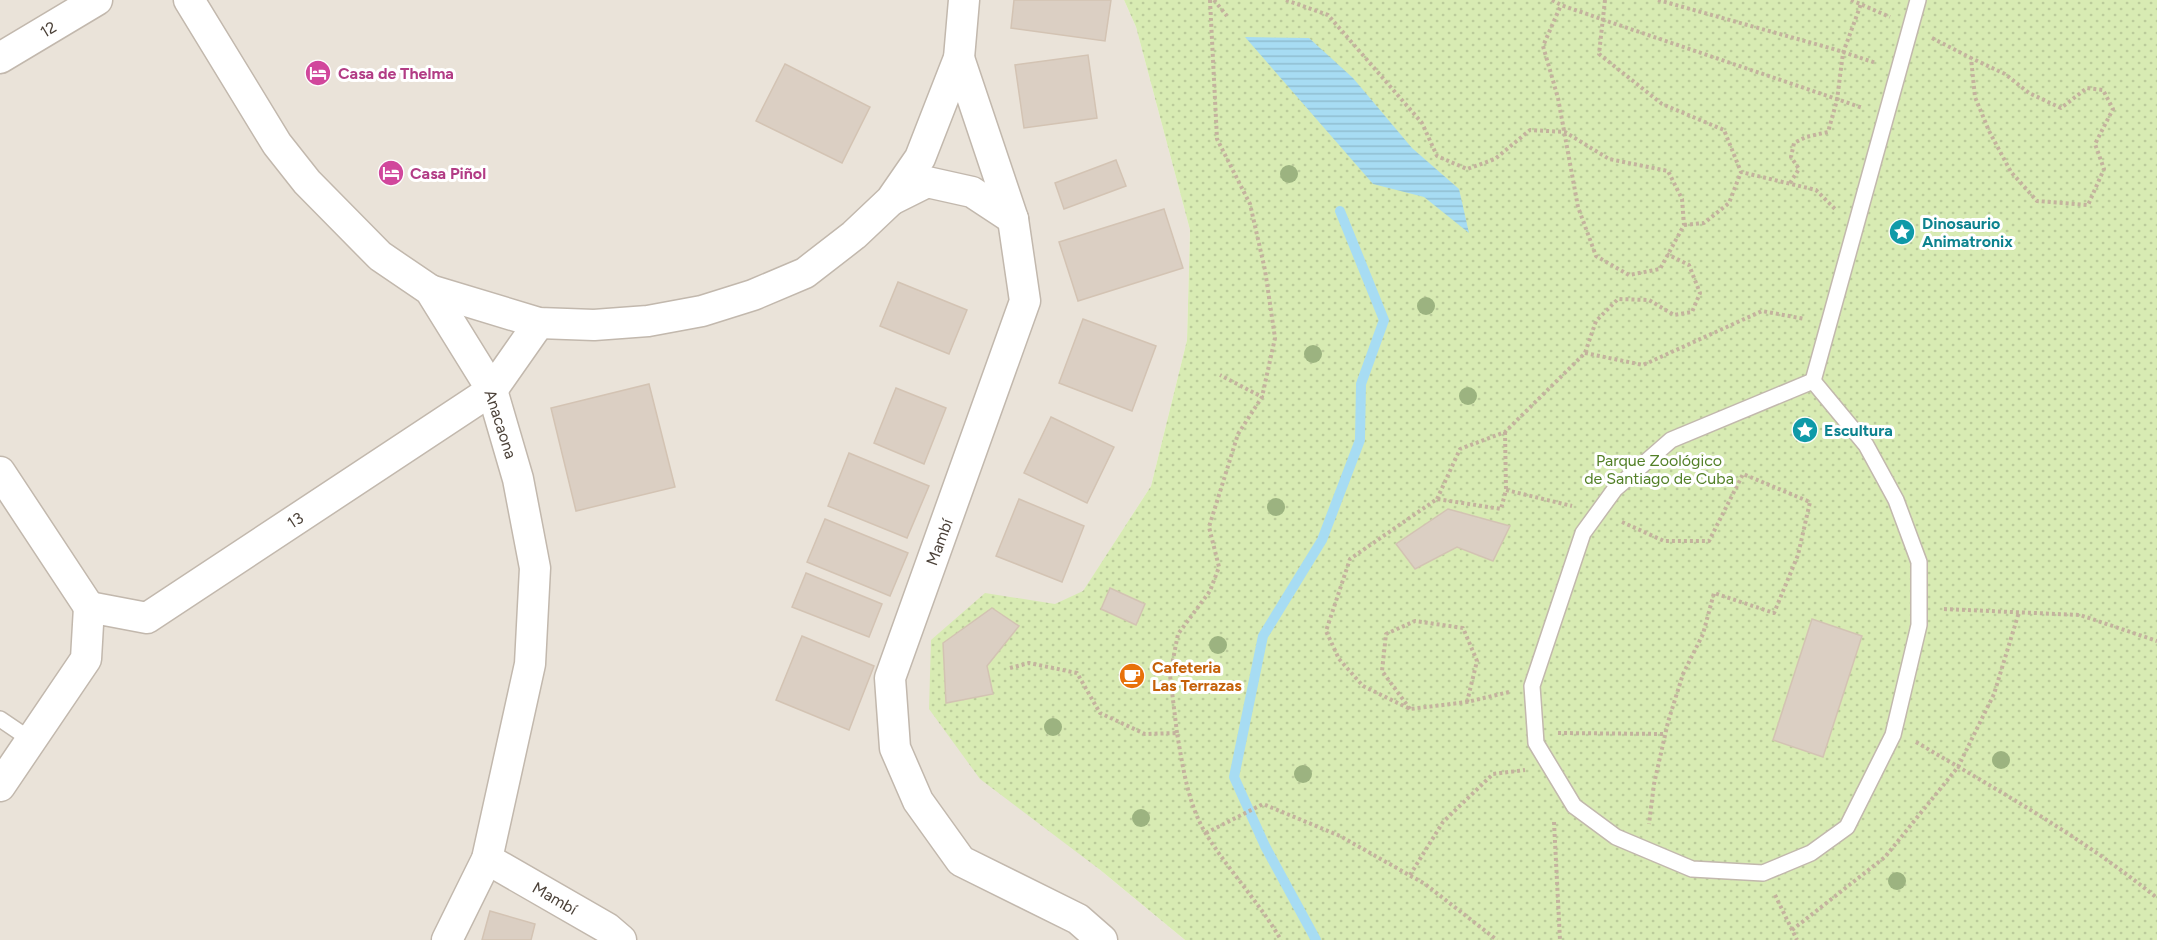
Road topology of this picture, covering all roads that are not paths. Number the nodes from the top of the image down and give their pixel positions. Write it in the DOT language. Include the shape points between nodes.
graph roads {
  1 [pos="97,0"];
  2 [pos="189,0"];
  3 [pos="964,0"];
  4 [pos="1918,0"];
  5 [pos="0,58"];
  6 [pos="959,58"];
  7 [pos="891,200"];
  8 [pos="1013,219"];
  9 [pos="430,290"];
  10 [pos="539,323"];
  11 [pos="1813,381"];
  12 [pos="492,390"];
  13 [pos="0,472"];
  14 [pos="89,607"];
  15 [pos="0,719"];
  16 [pos="31,740"];
  17 [pos="0,786"];
  18 [pos="487,859"];
  19 [pos="447,940"];
  20 [pos="621,940"];
  21 [pos="1102,940"];
  1 -- 5 [label="street, 12"];
  2 -- 9 [label="street, Anacaona" via="277,144 307,182 380,256"];
  3 -- 6 [label="street"];
  4 -- 11 [label="lane"];
  6 -- 7 [label="street" via="920,158"];
  6 -- 8 [label="street, Mambí"];
  7 -- 8 [label="street" via="927,182 972,192"];
  7 -- 10 [label="street" via="805,273 753,295 702,311 648,321 594,325"];
  8 -- 21 [label="street, Mambí" via="1025,301 890,678 895,748 918,801 961,861 1078,919"];
  9 -- 10 [label="street"];
  9 -- 12 [label="street, Anacaona"];
  10 -- 12 [label="street"];
  11 -- 11 [label="lane" via="1671,440 1614,489 1583,533 1533,686 1536,743 1574,806 1616,837 1692,869 1763,873 1811,853 1847,827 1893,735 1919,626 1919,562 1896,500 1866,445"];
  12 -- 14 [label="street, 13" via="147,618"];
  12 -- 18 [label="street, Anacaona" via="518,478 535,568 530,664"];
  13 -- 14 [label="street"];
  14 -- 16 [label="street" via="86,659"];
  15 -- 16 [label="lane"];
  16 -- 17 [label="street"];
  18 -- 19 [label="street, Anacaona"];
  18 -- 20 [label="street, Mambí" via="607,928"];
}
